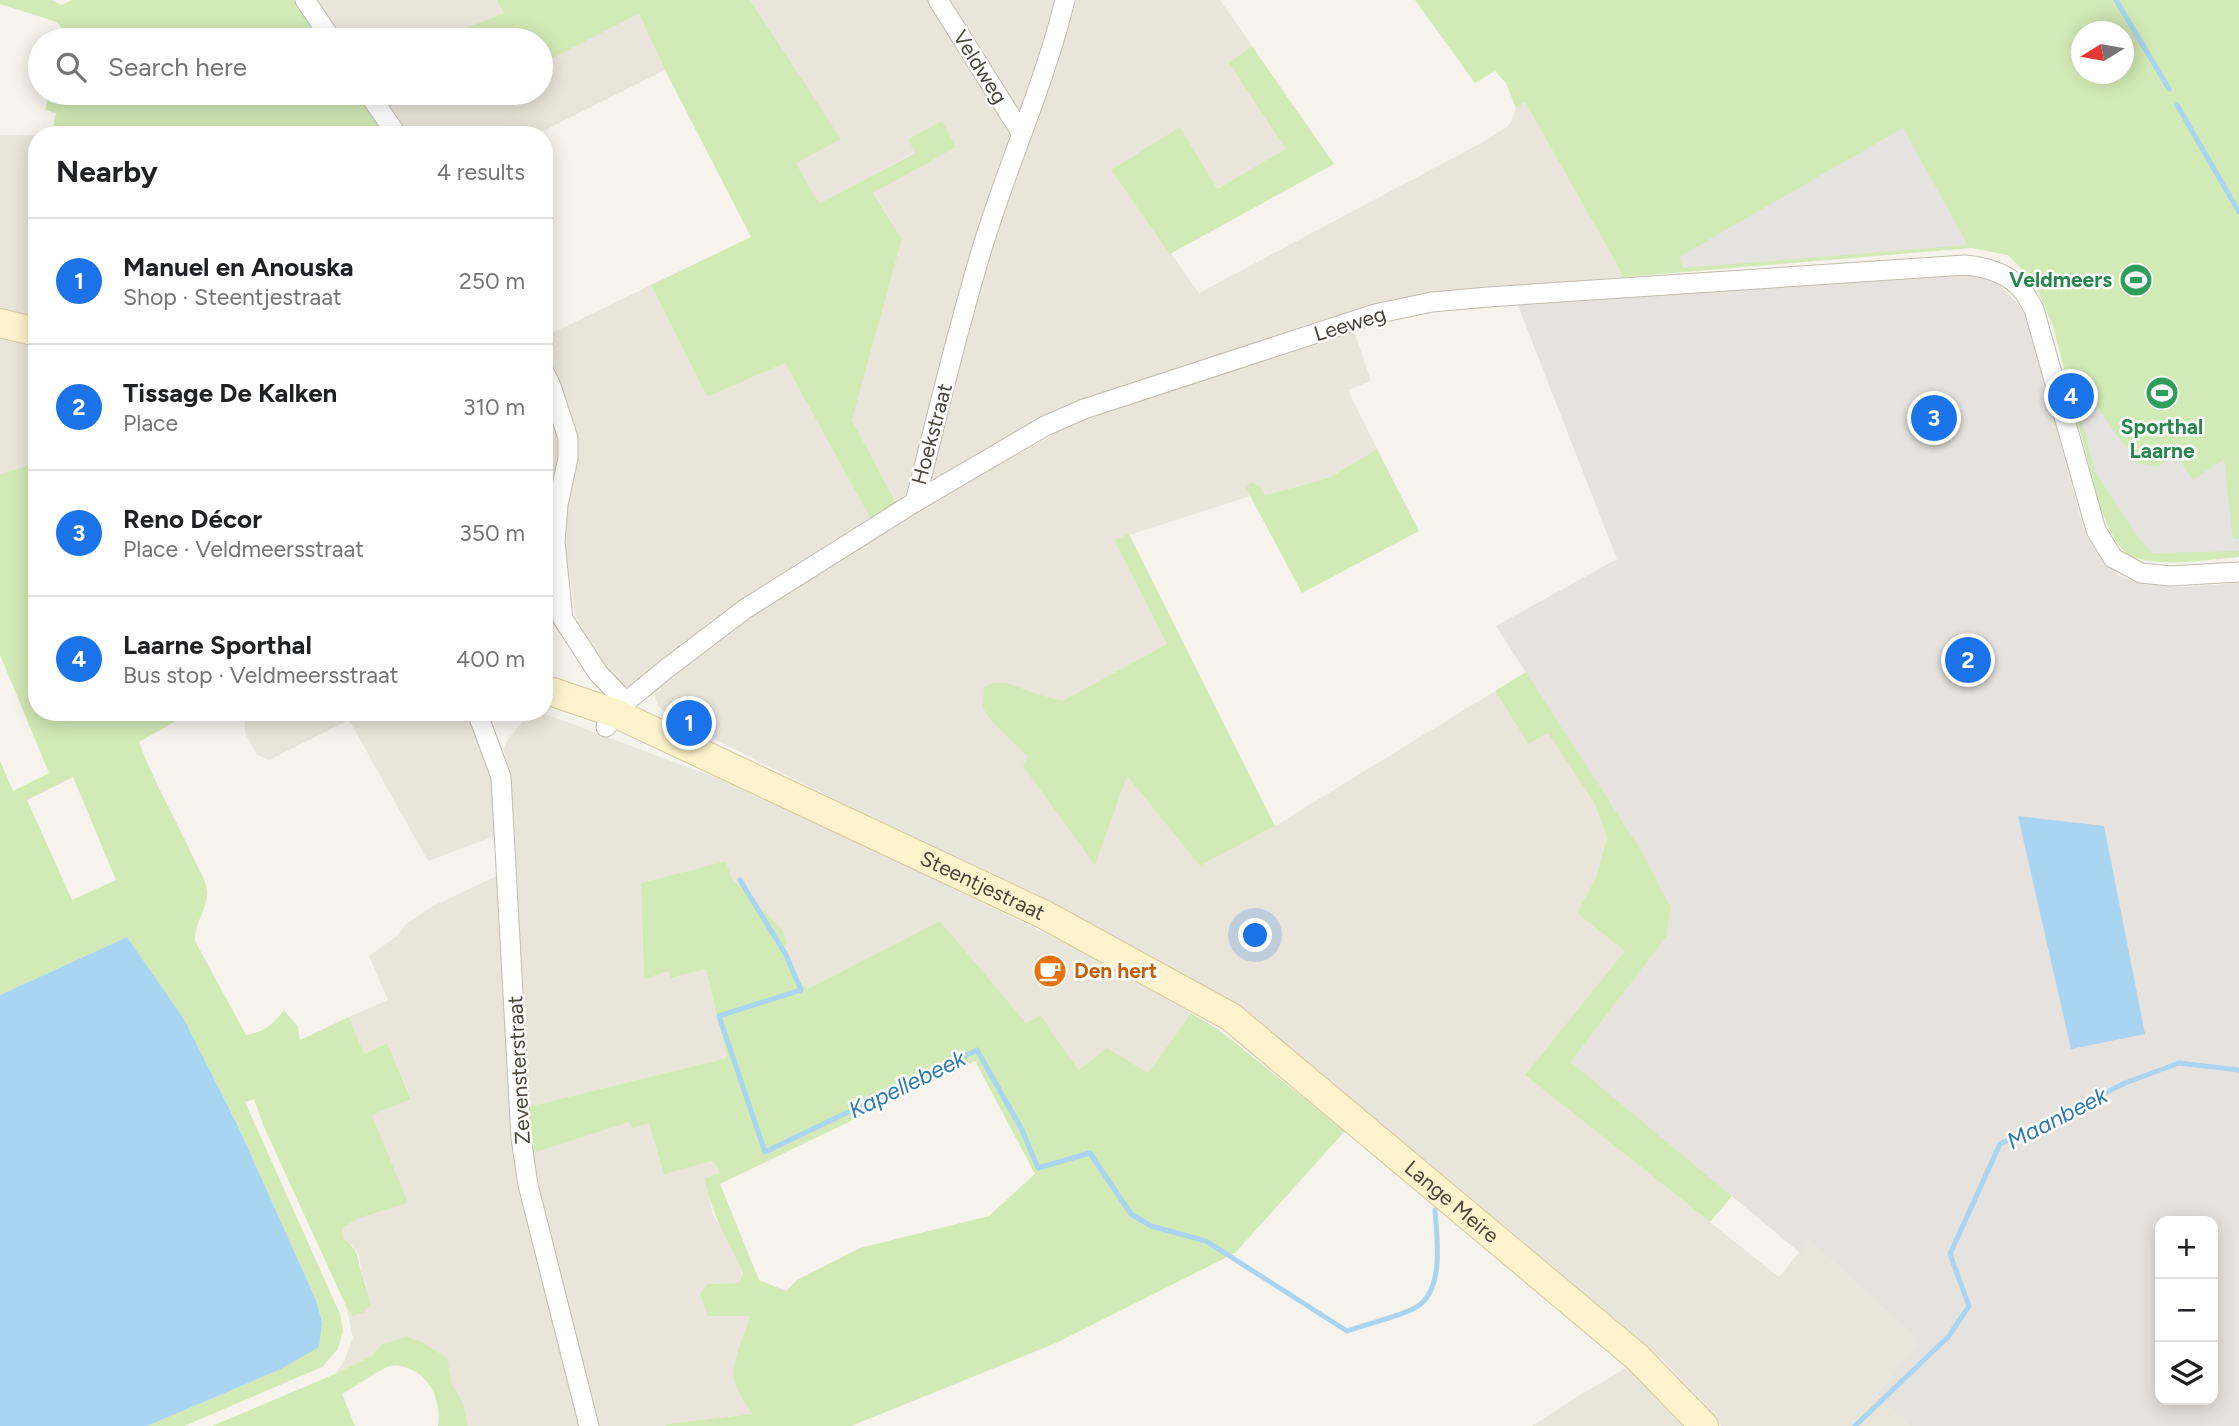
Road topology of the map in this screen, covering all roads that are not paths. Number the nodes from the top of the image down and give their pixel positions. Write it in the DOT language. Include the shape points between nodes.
graph roads {
  1 [pos="305,0"];
  2 [pos="938,0"];
  3 [pos="1065,0"];
  4 [pos="324,28"];
  5 [pos="377,105"];
  6 [pos="391,126"];
  7 [pos="1022,134"];
  8 [pos="0,323"];
  9 [pos="28,330"];
  10 [pos="553,392"];
  11 [pos="915,502"];
  12 [pos="2239,572"];
  13 [pos="553,692"];
  14 [pos="553,705"];
  15 [pos="617,714"];
  16 [pos="480,721"];
  17 [pos="1186,991"];
  18 [pos="589,1426"];
  19 [pos="1704,1426"];
  1 -- 4 [label="street"];
  2 -- 7 [label="street, Veldweg"];
  3 -- 7 [label="street, Hoekstraat"];
  5 -- 6 [label="street"];
  7 -- 11 [label="street, Hoekstraat" via="985,238"];
  8 -- 9 [label="street"];
  10 -- 15 [label="street" via="569,438 555,542 563,619 598,673"];
  11 -- 12 [label="street, Leeweg" via="1045,426 1084,409 1375,314 1488,296 1965,265 1986,267 2006,277 2022,289 2034,309 2096,530 2113,558 2141,573"];
  11 -- 15 [label="street, Hoekstraat" via="745,609 666,669"];
  13 -- 15 [label="street, Steentjestraat"];
  14 -- 15 [label="street, Steentjestraat"];
  15 -- 17 [label="street, Steentjestraat" via="1045,915"];
  16 -- 18 [label="street, Zevensterstraat" via="501,777 521,1138 528,1185"];
  17 -- 19 [label="street, Lange Meire" via="1231,1017 1637,1357"];
}
